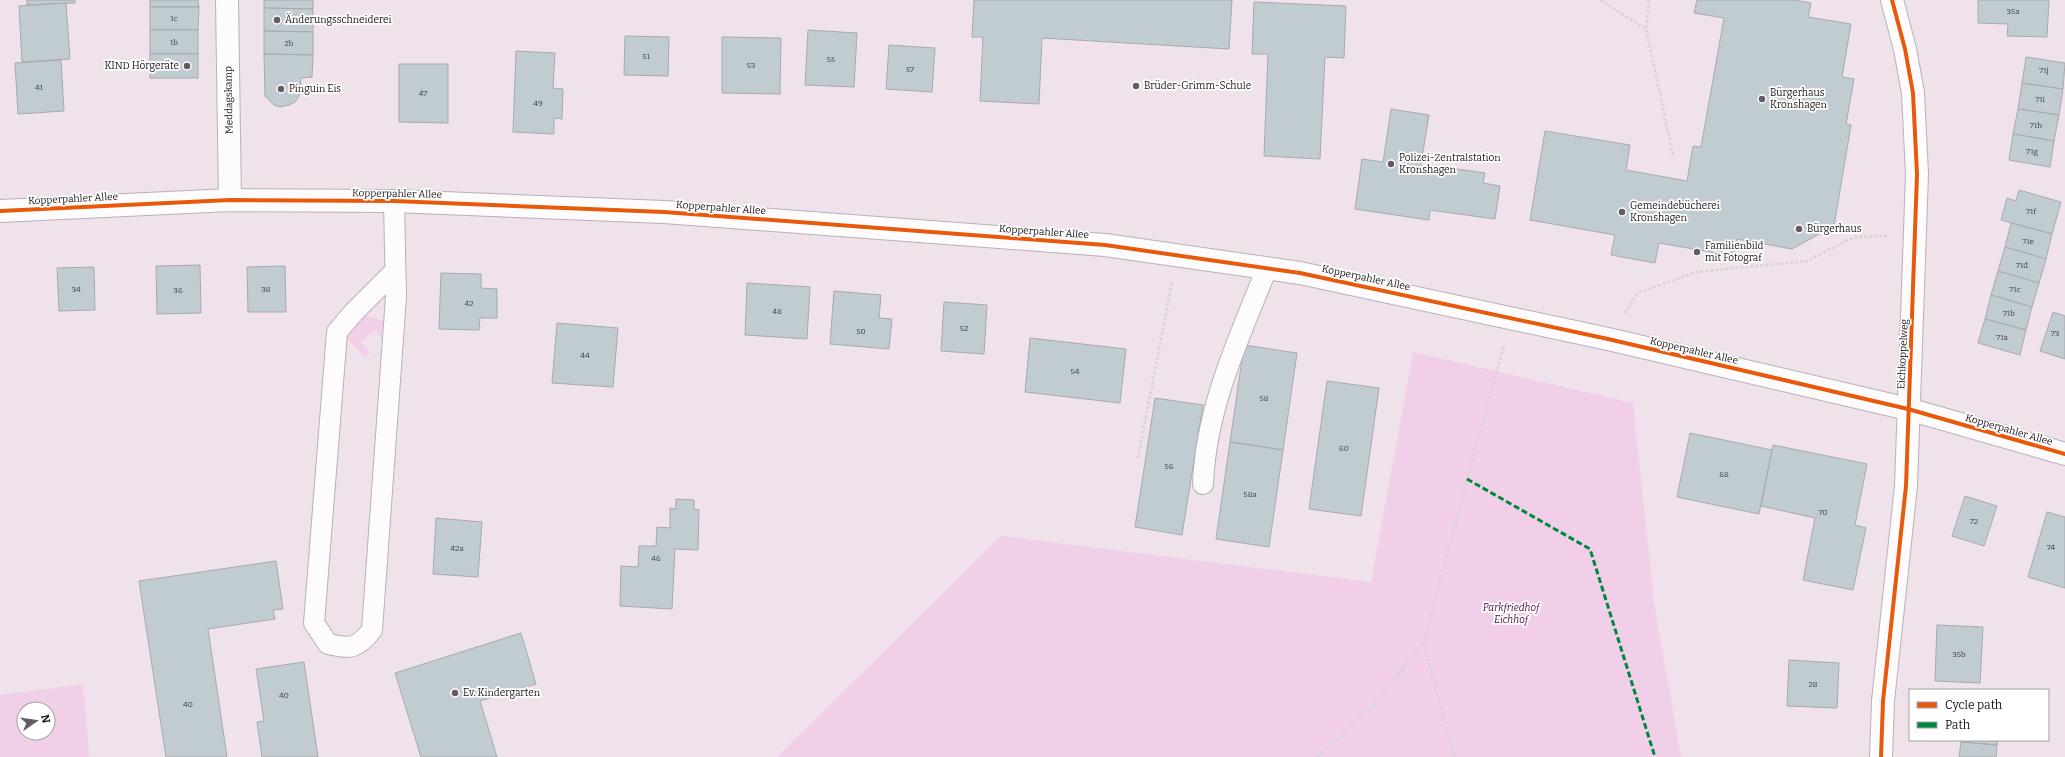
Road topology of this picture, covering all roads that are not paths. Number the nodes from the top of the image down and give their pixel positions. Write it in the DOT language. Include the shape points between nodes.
graph roads {
  1 [pos="227,0"];
  2 [pos="1892,0"];
  3 [pos="230,200"];
  4 [pos="394,201"];
  5 [pos="0,211"];
  6 [pos="1267,268"];
  7 [pos="395,271"];
  8 [pos="1908,409"];
  9 [pos="2065,454"];
  10 [pos="1203,484"];
  11 [pos="1881,757"];
  1 -- 3 [label="street, Meddagskamp"];
  2 -- 8 [label="street, Eichkoppelweg" via="1913,93 1917,174"];
  3 -- 4 [label="street, Kopperpahler Allee"];
  3 -- 5 [label="street, Kopperpahler Allee"];
  4 -- 6 [label="street, Kopperpahler Allee" via="664,212 1105,245"];
  4 -- 7 [label="lane"];
  6 -- 8 [label="street, Kopperpahler Allee" via="1608,339"];
  6 -- 10 [label="lane" via="1216,400 1204,464"];
  7 -- 7 [label="lane" via="337,332 314,623 328,644 348,648 364,641 372,630 396,297"];
  8 -- 9 [label="street, Kopperpahler Allee"];
  8 -- 11 [label="street, Eichkoppelweg" via="1906,486 1884,693"];
}
